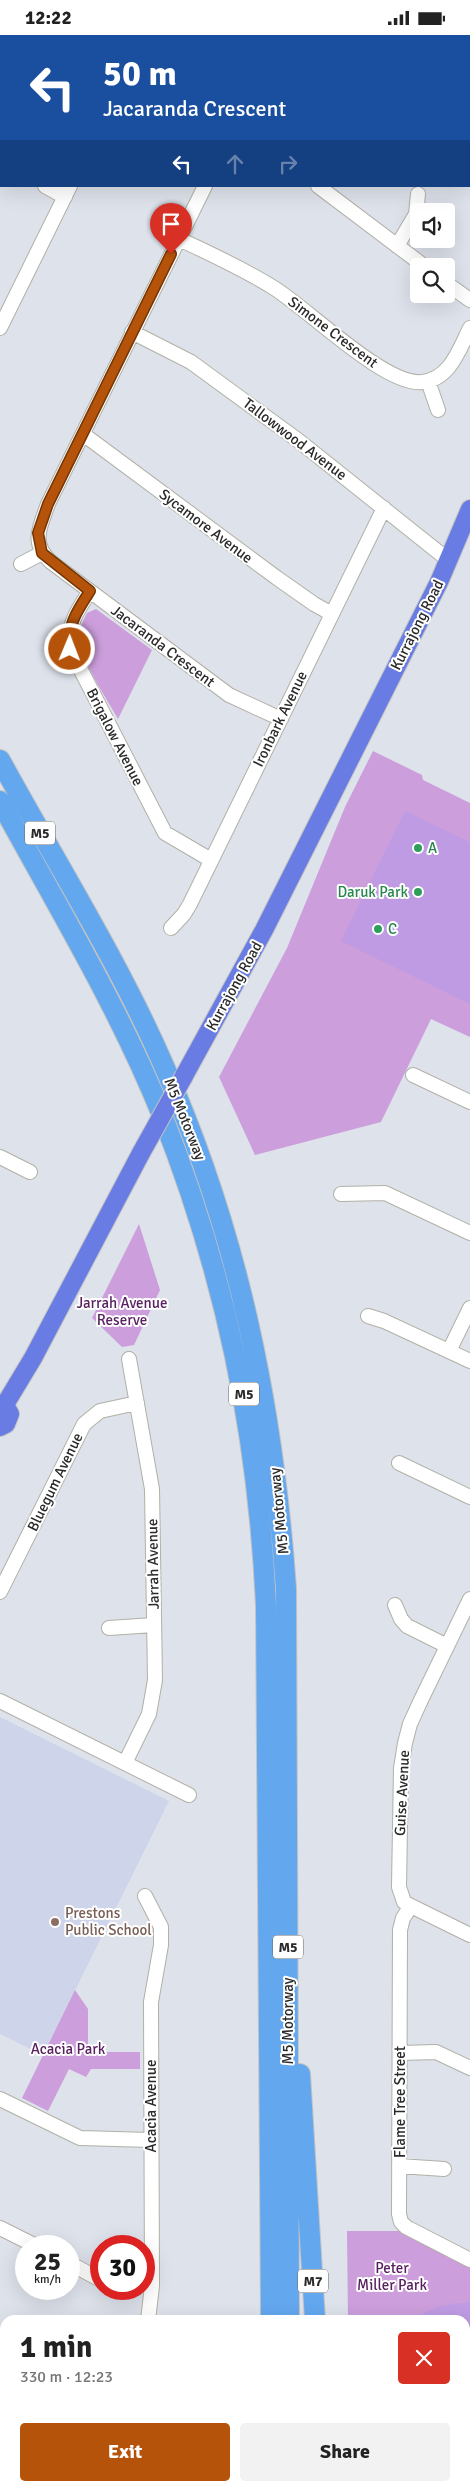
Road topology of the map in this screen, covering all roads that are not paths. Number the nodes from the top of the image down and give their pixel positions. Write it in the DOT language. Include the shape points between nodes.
graph roads {
  1 [pos="50,187"];
  2 [pos="205,187"];
  3 [pos="321,187"];
  4 [pos="68,191"];
  5 [pos="334,192"];
  6 [pos="418,194"];
  7 [pos="179,239"];
  8 [pos="397,246"];
  9 [pos="413,258"];
  10 [pos="455,289"];
  11 [pos="470,300"];
  12 [pos="470,328"];
  13 [pos="0,329"];
  14 [pos="132,332"];
  15 [pos="428,381"];
  16 [pos="438,410"];
  17 [pos="83,434"];
  18 [pos="384,508"];
  19 [pos="470,509"];
  20 [pos="470,531"];
  21 [pos="42,553"];
  22 [pos="450,558"];
  23 [pos="21,564"];
  24 [pos="90,591"];
  25 [pos="332,614"];
  26 [pos="281,719"];
  27 [pos="0,760"];
  28 [pos="0,801"];
  29 [pos="211,860"];
  30 [pos="171,927"];
  31 [pos="413,1075"];
  32 [pos="470,1102"];
  33 [pos="0,1157"];
  34 [pos="30,1172"];
  35 [pos="341,1194"];
  36 [pos="470,1233"];
  37 [pos="470,1308"];
  38 [pos="368,1316"];
  39 [pos="449,1351"];
  40 [pos="129,1359"];
  41 [pos="470,1361"];
  42 [pos="137,1403"];
  43 [pos="2,1405"];
  44 [pos="0,1427"];
  45 [pos="400,1463"];
  46 [pos="470,1497"];
  47 [pos="0,1592"];
  48 [pos="470,1601"];
  49 [pos="395,1605"];
  50 [pos="154,1625"];
  51 [pos="110,1628"];
  52 [pos="447,1645"];
  53 [pos="0,1701"];
  54 [pos="125,1763"];
  55 [pos="189,1795"];
  56 [pos="289,1804"];
  57 [pos="145,1896"];
  58 [pos="410,1906"];
  59 [pos="470,1935"];
  60 [pos="400,2053"];
  61 [pos="470,2068"];
  62 [pos="0,2099"];
  63 [pos="151,2140"];
  64 [pos="400,2166"];
  65 [pos="444,2169"];
  66 [pos="0,2228"];
  67 [pos="149,2235"];
  68 [pos="15,2236"];
  69 [pos="470,2260"];
  70 [pos="150,2300"];
  71 [pos="149,2315"];
  72 [pos="271,2315"];
  73 [pos="290,2315"];
  74 [pos="316,2315"];
  1 -- 4 [label="street"];
  2 -- 7 [label="street"];
  3 -- 5 [label="street"];
  4 -- 13 [label="street"];
  5 -- 8 [label="street"];
  6 -- 8 [label="street" via="416,214"];
  7 -- 14 [label="street"];
  7 -- 15 [label="street, Simone Crescent" via="276,289 399,379"];
  8 -- 9 [label="street"];
  10 -- 11 [label="street"];
  12 -- 15 [label="street" via="452,364 444,374"];
  14 -- 17 [label="street"];
  14 -- 18 [label="street, Tallowwood Avenue" via="191,362"];
  15 -- 16 [label="street"];
  17 -- 21 [label="street" via="48,504 38,533"];
  17 -- 25 [label="street, Sycamore Avenue" via="277,578"];
  18 -- 22 [label="street, Tallowwood Avenue"];
  18 -- 25 [label="street, Ironbark Avenue"];
  19 -- 22 [label="main road, Kurrajong Road"];
  20 -- 22 [label="main road, Kurrajong Road"];
  21 -- 23 [label="street"];
  21 -- 24 [label="street, Jacaranda Crescent"];
  22 -- 43 [label="main road, Kurrajong Road, bridge" via="264,930 140,1153 33,1357"];
  24 -- 26 [label="street, Jacaranda Crescent" via="229,695"];
  24 -- 29 [label="street, Brigalow Avenue" via="71,624 70,649 165,833"];
  25 -- 26 [label="street, Ironbark Avenue"];
  26 -- 29 [label="street, Ironbark Avenue"];
  27 -- 56 [label="highway, M5 Motorway / M5" via="109,954 164,1065 206,1172 231,1249 259,1366 277,1478 286,1588"];
  28 -- 72 [label="highway, M5 Motorway / M5" via="96,978 161,1114 207,1241 243,1389 259,1497 266,1606"];
  29 -- 30 [label="street, Ironbark Avenue" via="184,913"];
  31 -- 32 [label="street"];
  33 -- 34 [label="street"];
  35 -- 36 [label="street" via="385,1193"];
  37 -- 39 [label="street"];
  38 -- 39 [label="street"];
  39 -- 41 [label="street"];
  40 -- 42 [label="street, Jarrah Avenue"];
  42 -- 47 [label="street, Bluegum Avenue" via="100,1411 84,1424"];
  42 -- 50 [label="street, Jarrah Avenue" via="152,1489"];
  43 -- 44 [label="main road" via="9,1411 10,1418"];
  45 -- 46 [label="street"];
  48 -- 52 [label="street, Guise Avenue"];
  49 -- 52 [label="street" via="407,1626"];
  50 -- 51 [label="street"];
  50 -- 54 [label="street, Jarrah Avenue" via="153,1702"];
  52 -- 58 [label="street, Guise Avenue" via="410,1724 401,1768 399,1887 404,1902"];
  53 -- 54 [label="street"];
  54 -- 55 [label="street"];
  56 -- 73 [label="highway, M5 Motorway / M5" via="287,2089"];
  56 -- 74 [label="highway" via="300,2087"];
  57 -- 63 [label="street, Acacia Avenue" via="161,1927 151,2002"];
  58 -- 59 [label="street"];
  58 -- 60 [label="street, Flame Tree Street" via="400,1930"];
  60 -- 61 [label="street" via="436,2052"];
  60 -- 64 [label="street, Flame Tree Street"];
  62 -- 63 [label="street" via="80,2138"];
  63 -- 67 [label="street, Acacia Avenue"];
  64 -- 65 [label="street"];
  64 -- 69 [label="street, Flame Tree Street" via="401,2222"];
  66 -- 68 [label="street"];
  70 -- 71 [label="street, Acacia Avenue"];
}
